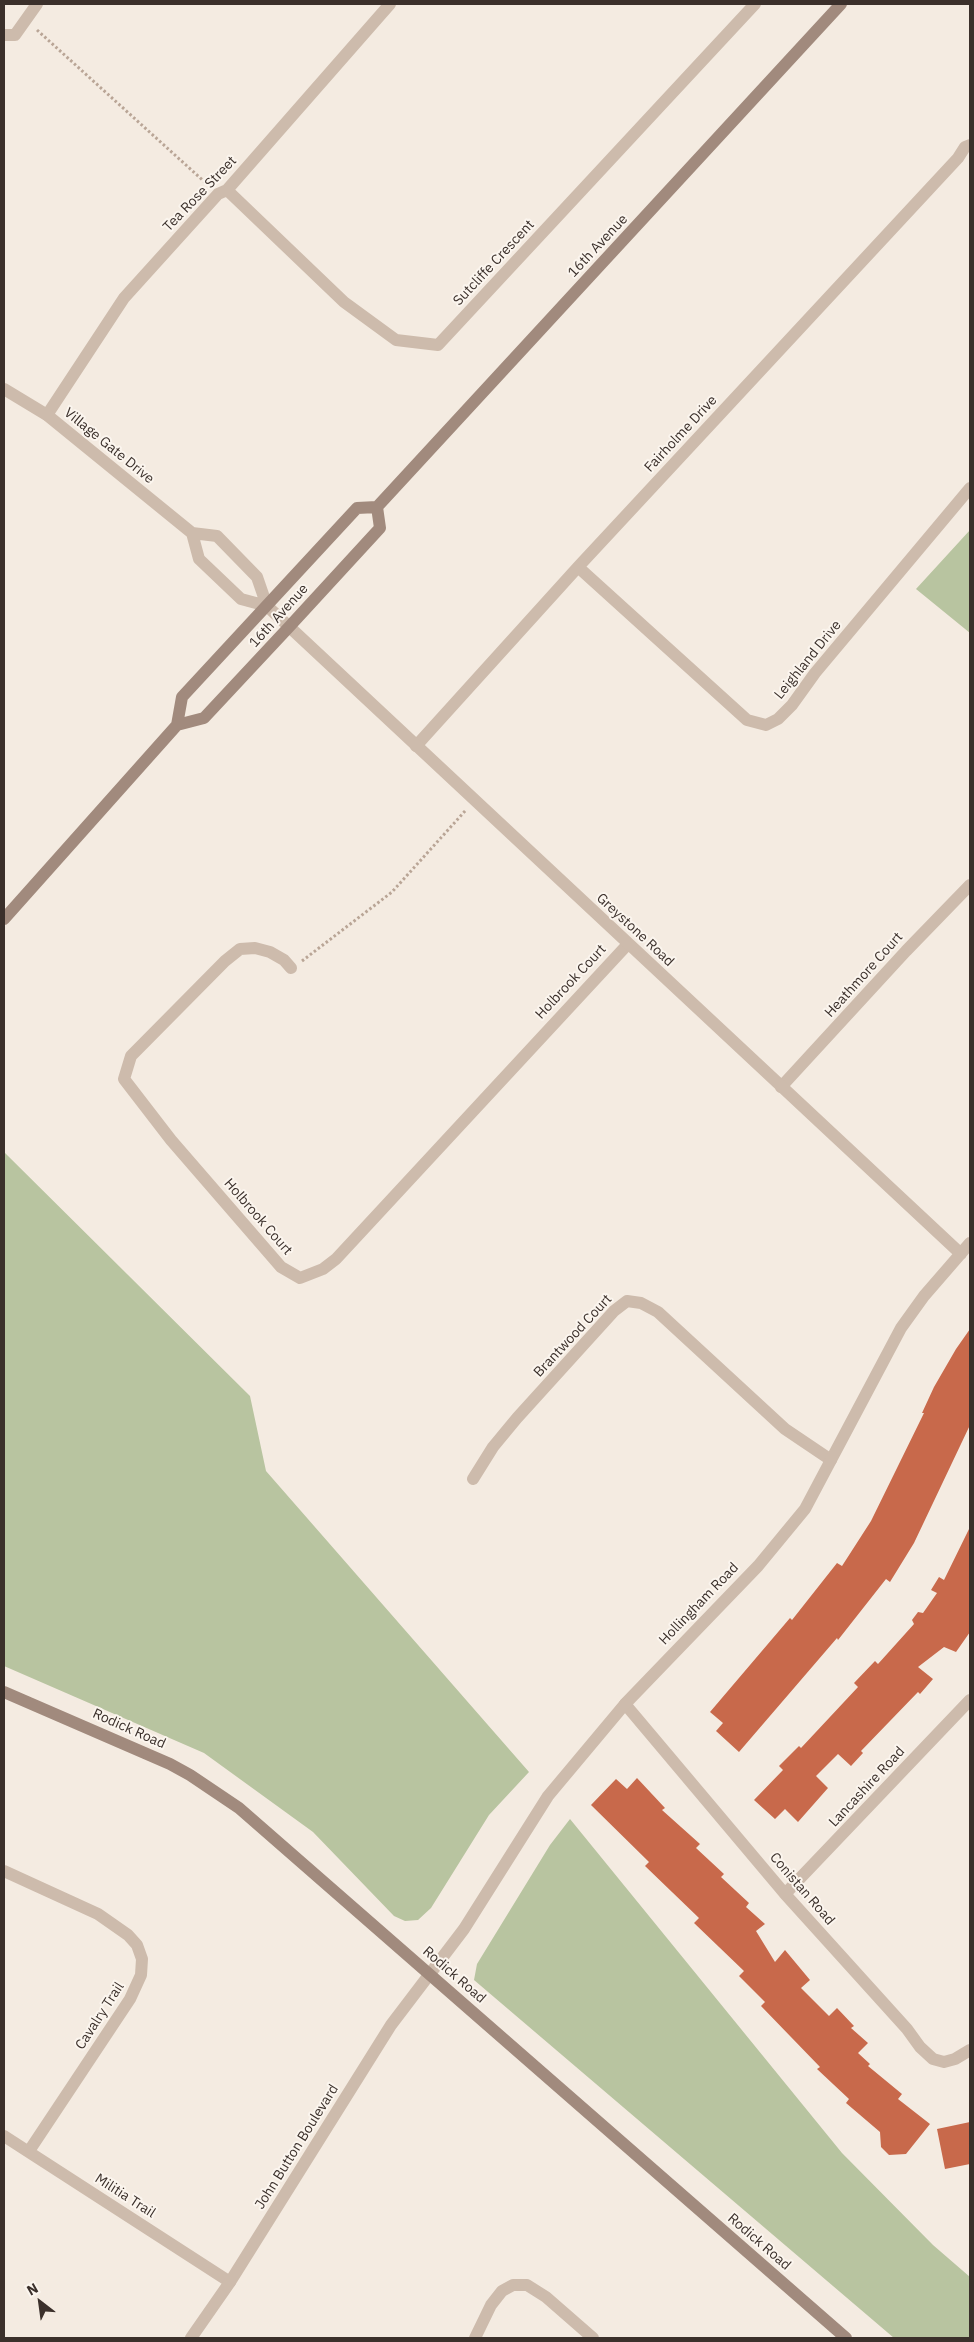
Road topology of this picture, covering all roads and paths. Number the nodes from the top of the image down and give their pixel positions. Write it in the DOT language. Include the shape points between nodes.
graph roads {
  1 [pos="37,4"];
  2 [pos="390,4"];
  3 [pos="755,4"];
  4 [pos="841,4"];
  5 [pos="25,20"];
  6 [pos="4,35"];
  7 [pos="970,145"];
  8 [pos="222,192"];
  9 [pos="4,389"];
  10 [pos="47,415"];
  11 [pos="970,488"];
  12 [pos="377,507"];
  13 [pos="192,533"];
  14 [pos="578,567"];
  15 [pos="267,606"];
  16 [pos="289,627"];
  17 [pos="177,725"];
  18 [pos="416,746"];
  19 [pos="475,801"];
  20 [pos="970,885"];
  21 [pos="4,919"];
  22 [pos="628,944"];
  23 [pos="291,968"];
  24 [pos="781,1087"];
  25 [pos="970,1243"];
  26 [pos="961,1254"];
  27 [pos="831,1460"];
  28 [pos="473,1480"];
  29 [pos="4,1692"];
  30 [pos="970,1700"];
  31 [pos="625,1704"];
  32 [pos="4,1871"];
  33 [pos="786,1894"];
  34 [pos="430,1974"];
  35 [pos="970,2050"];
  36 [pos="4,2136"];
  37 [pos="29,2151"];
  38 [pos="230,2282"];
  39 [pos="191,2338"];
  40 [pos="474,2338"];
  41 [pos="593,2338"];
  42 [pos="846,2338"];
  1 -- 5 [label="street"];
  2 -- 8 [label="street, Tea Rose Street"];
  3 -- 8 [label="street, Sutcliffe Crescent" via="438,345 396,340 344,302"];
  4 -- 12 [label="main road, 16th Avenue"];
  5 -- 6 [label="street" via="14,35"];
  5 -- 8 [label="path"];
  7 -- 14 [label="street, Fairholme Drive"];
  8 -- 10 [label="street, Tea Rose Street" via="124,298"];
  9 -- 10 [label="street, Village Gate Drive"];
  10 -- 13 [label="street, Village Gate Drive"];
  11 -- 14 [label="street, Leighland Drive" via="792,704 778,719 766,725 747,720"];
  12 -- 15 [label="main road, 16th Avenue" via="357,508"];
  12 -- 16 [label="main road, 16th Avenue" via="380,528"];
  13 -- 15 [label="street" via="199,559 241,599"];
  13 -- 15 [label="street" via="217,536 257,576"];
  14 -- 18 [label="street, Fairholme Drive"];
  15 -- 16 [label="street, Greystone Road"];
  15 -- 17 [label="main road, 16th Avenue" via="182,697"];
  16 -- 17 [label="main road, 16th Avenue" via="204,718"];
  16 -- 18 [label="street, Greystone Road"];
  17 -- 21 [label="main road"];
  18 -- 19 [label="street, Greystone Road"];
  19 -- 22 [label="street, Greystone Road"];
  19 -- 23 [label="path" via="392,892"];
  20 -- 24 [label="street, Heathmore Court"];
  22 -- 23 [label="street, Holbrook Court" via="336,1259 311,1276 300,1278 281,1267 171,1140 124,1079 131,1056 240,949 270,952"];
  22 -- 24 [label="street, Greystone Road"];
  24 -- 26 [label="street, Greystone Road"];
  25 -- 26 [label="street, Hollingham Road"];
  26 -- 27 [label="street, Hollingham Road" via="901,1328"];
  27 -- 28 [label="street, Brantwood Court" via="785,1429 658,1312 641,1303 627,1301 614,1311 492,1447"];
  27 -- 31 [label="street, Hollingham Road" via="816,1490 758,1566"];
  29 -- 34 [label="main road, Rodick Road" via="170,1764 217,1792"];
  30 -- 33 [label="street, Lancashire Road"];
  31 -- 33 [label="street, Conistan Road"];
  31 -- 34 [label="street, Hollingham Road" via="548,1796 464,1929"];
  32 -- 37 [label="street, Cavalry Trail" via="98,1914 128,1935 142,1959 141,1975 130,1999"];
  33 -- 35 [label="street, Conistan Road" via="933,2059 944,2062"];
  34 -- 38 [label="street, John Button Boulevard" via="391,2025"];
  34 -- 42 [label="main road, Rodick Road"];
  36 -- 37 [label="street, Militia Trail"];
  37 -- 38 [label="street, Militia Trail"];
  38 -- 39 [label="street, John Button Boulevard"];
  40 -- 41 [label="street" via="502,2291 528,2285"];
}
